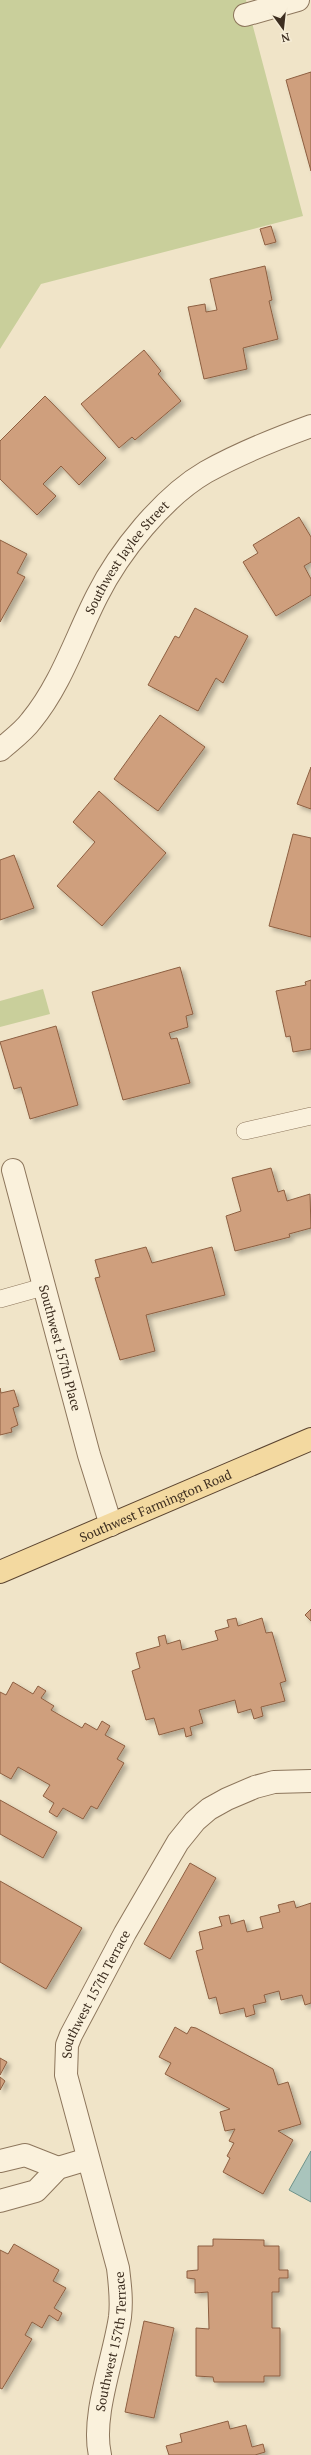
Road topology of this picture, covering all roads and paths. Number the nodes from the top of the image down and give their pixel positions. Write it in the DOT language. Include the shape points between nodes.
graph roads {
  1 [pos="298,0"];
  2 [pos="245,15"];
  3 [pos="311,426"];
  4 [pos="0,750"];
  5 [pos="311,1116"];
  6 [pos="244,1131"];
  7 [pos="12,1170"];
  8 [pos="43,1288"];
  9 [pos="0,1299"];
  10 [pos="311,1439"];
  11 [pos="111,1525"];
  12 [pos="0,1572"];
  13 [pos="311,1781"];
  14 [pos="88,2159"];
  15 [pos="0,2161"];
  16 [pos="58,2168"];
  17 [pos="0,2201"];
  18 [pos="100,2455"];
  1 -- 2 [label="street"];
  3 -- 4 [label="street, Southwest Jaylee Street" via="252,448 205,473 172,499 128,547 115,567 98,594 54,685 31,721"];
  5 -- 6 [label="lane"];
  7 -- 8 [label="street, Southwest 157th Place"];
  8 -- 9 [label="lane"];
  8 -- 11 [label="street, Southwest 157th Place" via="89,1456"];
  10 -- 11 [label="main road, Southwest Farmington Road"];
  11 -- 12 [label="main road, Southwest Farmington Road"];
  13 -- 14 [label="street, Southwest 157th Terrace" via="274,1782 227,1799 195,1821 178,1842 125,1933 67,2045 66,2075"];
  14 -- 16 [label="street"];
  14 -- 18 [label="street, Southwest 157th Terrace" via="118,2268 122,2294 120,2317 98,2426"];
  15 -- 16 [label="street" via="25,2155"];
  16 -- 17 [label="street" via="36,2191"];
}
